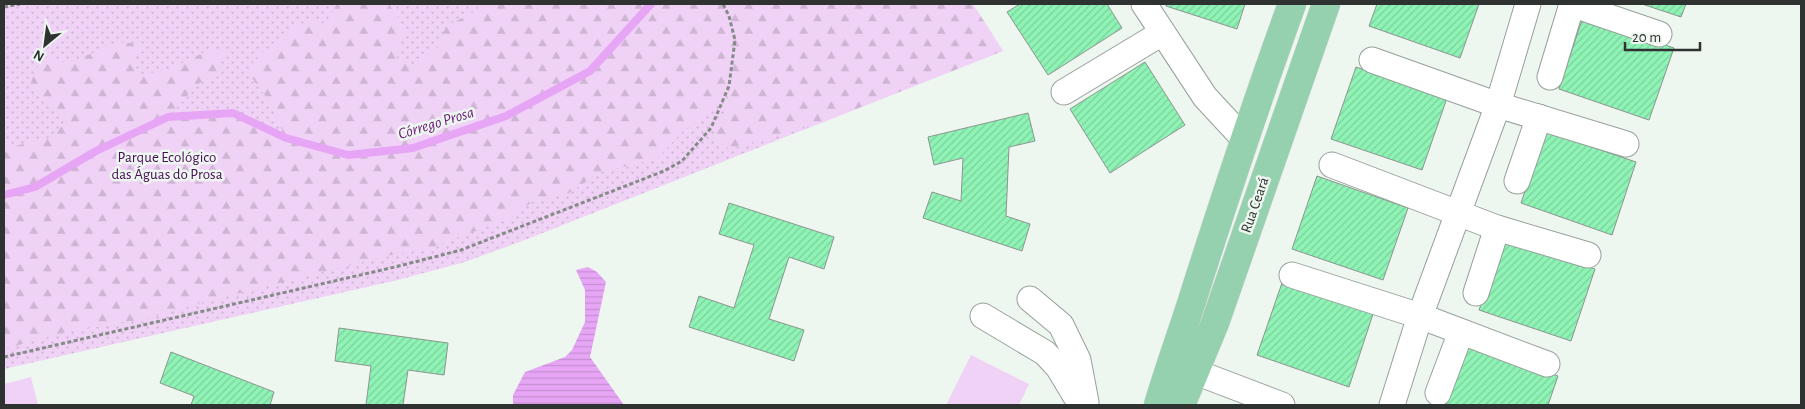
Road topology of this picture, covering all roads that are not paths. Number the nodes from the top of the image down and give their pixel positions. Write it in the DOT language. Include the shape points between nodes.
graph roads {
  1 [pos="1144,4"];
  2 [pos="1292,4"];
  3 [pos="1326,4"];
  4 [pos="1528,4"];
  5 [pos="1571,4"];
  6 [pos="1162,33"];
  7 [pos="1659,34"];
  8 [pos="1372,60"];
  9 [pos="1550,77"];
  10 [pos="1064,92"];
  11 [pos="1498,105"];
  12 [pos="1539,117"];
  13 [pos="1244,139"];
  14 [pos="1626,144"];
  15 [pos="1332,165"];
  16 [pos="1517,181"];
  17 [pos="1457,214"];
  18 [pos="1497,228"];
  19 [pos="1588,255"];
  20 [pos="1292,275"];
  21 [pos="1476,292"];
  22 [pos="1030,299"];
  23 [pos="982,316"];
  24 [pos="1420,316"];
  25 [pos="1461,332"];
  26 [pos="1547,364"];
  27 [pos="1182,368"];
  28 [pos="1438,393"];
  29 [pos="1081,405"];
  30 [pos="1087,405"];
  31 [pos="1158,405"];
  32 [pos="1180,405"];
  33 [pos="1282,405"];
  34 [pos="1392,405"];
  1 -- 6 [label="street"];
  2 -- 13 [label="main road, Rua Ceará"];
  3 -- 27 [label="main road, Rua Ceará" via="1214,323"];
  4 -- 11 [label="street"];
  5 -- 7 [label="street"];
  5 -- 9 [label="street"];
  6 -- 10 [label="street"];
  6 -- 13 [label="street" via="1205,96"];
  8 -- 11 [label="street"];
  11 -- 12 [label="street"];
  11 -- 17 [label="street"];
  12 -- 14 [label="street"];
  12 -- 16 [label="street"];
  13 -- 27 [label="main road, Rua Ceará" via="1188,314"];
  15 -- 17 [label="street"];
  17 -- 18 [label="street"];
  17 -- 24 [label="street"];
  18 -- 19 [label="street"];
  18 -- 21 [label="street"];
  20 -- 24 [label="street"];
  22 -- 30 [label="street" via="1061,325 1078,360"];
  23 -- 29 [label="street" via="1045,353 1058,367"];
  24 -- 25 [label="street"];
  24 -- 34 [label="street"];
  25 -- 26 [label="street"];
  25 -- 28 [label="street"];
  27 -- 31 [label="main road, Rua Ceará"];
  27 -- 32 [label="main road, Rua Ceará"];
  27 -- 33 [label="street"];
}
